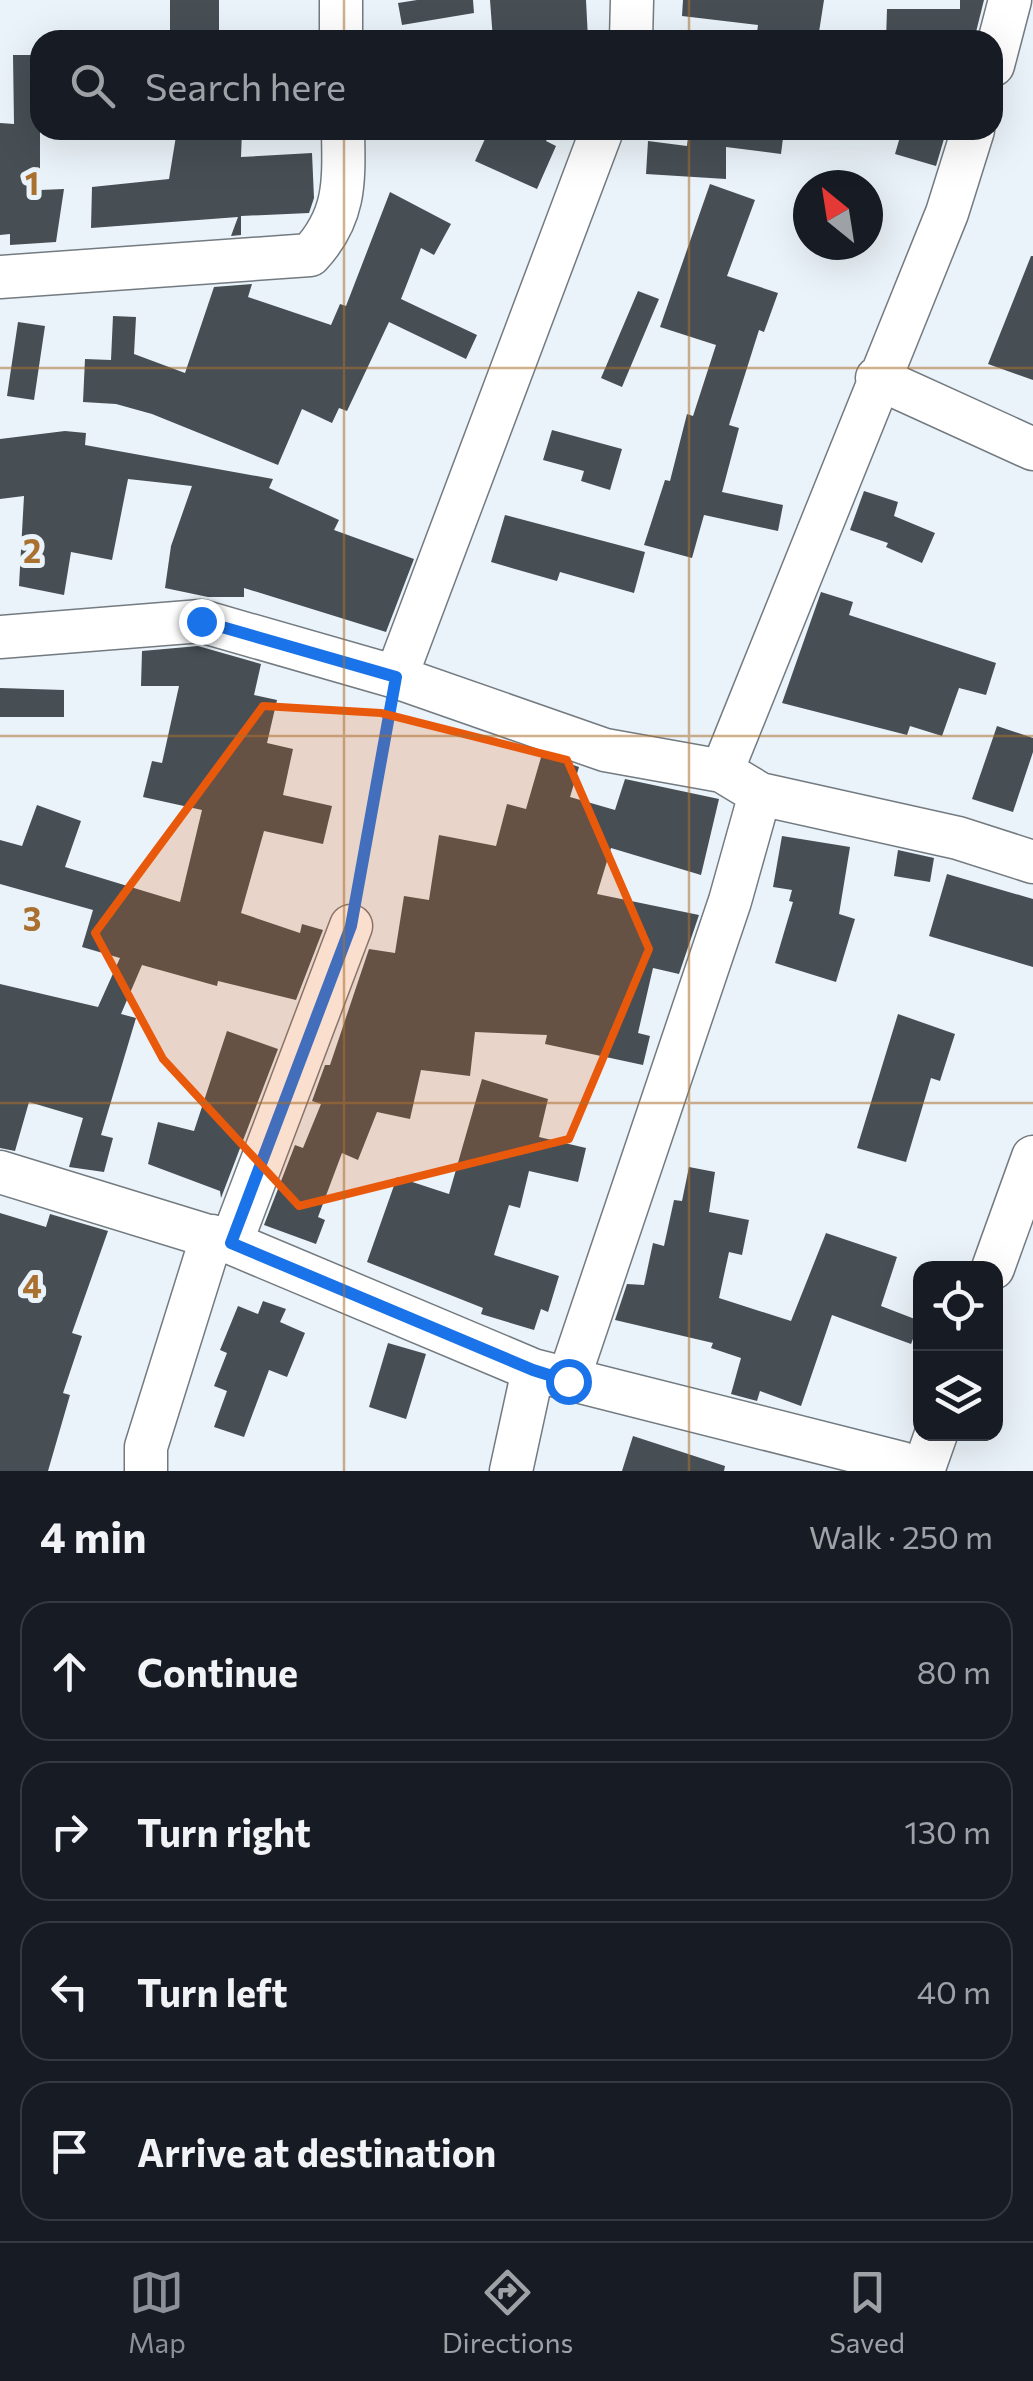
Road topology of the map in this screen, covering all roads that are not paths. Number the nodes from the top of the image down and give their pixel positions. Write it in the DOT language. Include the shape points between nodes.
graph roads {
  1 [pos="341,0"];
  2 [pos="632,0"];
  3 [pos="342,30"];
  4 [pos="631,30"];
  5 [pos="344,140"];
  6 [pos="598,140"];
  7 [pos="969,140"];
  8 [pos="0,277"];
  9 [pos="878,378"];
  10 [pos="1033,449"];
  11 [pos="0,637"];
  12 [pos="396,677"];
  13 [pos="722,772"];
  14 [pos="760,794"];
  15 [pos="1033,862"];
  16 [pos="351,926"];
  17 [pos="1033,1157"];
  18 [pos="0,1172"];
  19 [pos="222,1239"];
  20 [pos="996,1261"];
  21 [pos="550,1376"];
  22 [pos="931,1441"];
  23 [pos="909,1469"];
  24 [pos="146,1471"];
  25 [pos="510,1471"];
  1 -- 3 [label="street"];
  2 -- 4 [label="street"];
  5 -- 8 [label="street" via="334,229 310,255"];
  6 -- 12 [label="street"];
  7 -- 9 [label="street" via="947,213"];
  9 -- 10 [label="street"];
  9 -- 13 [label="street"];
  11 -- 12 [label="street" via="201,621"];
  12 -- 13 [label="street" via="605,750"];
  13 -- 14 [label="street"];
  14 -- 15 [label="street" via="958,838"];
  14 -- 21 [label="street" via="730,901"];
  16 -- 19 [label="street"];
  17 -- 20 [label="street"];
  18 -- 19 [label="street"];
  19 -- 21 [label="street"];
  19 -- 24 [label="street" via="146,1448"];
  21 -- 23 [label="street"];
  21 -- 25 [label="street"];
  22 -- 23 [label="street"];
}
